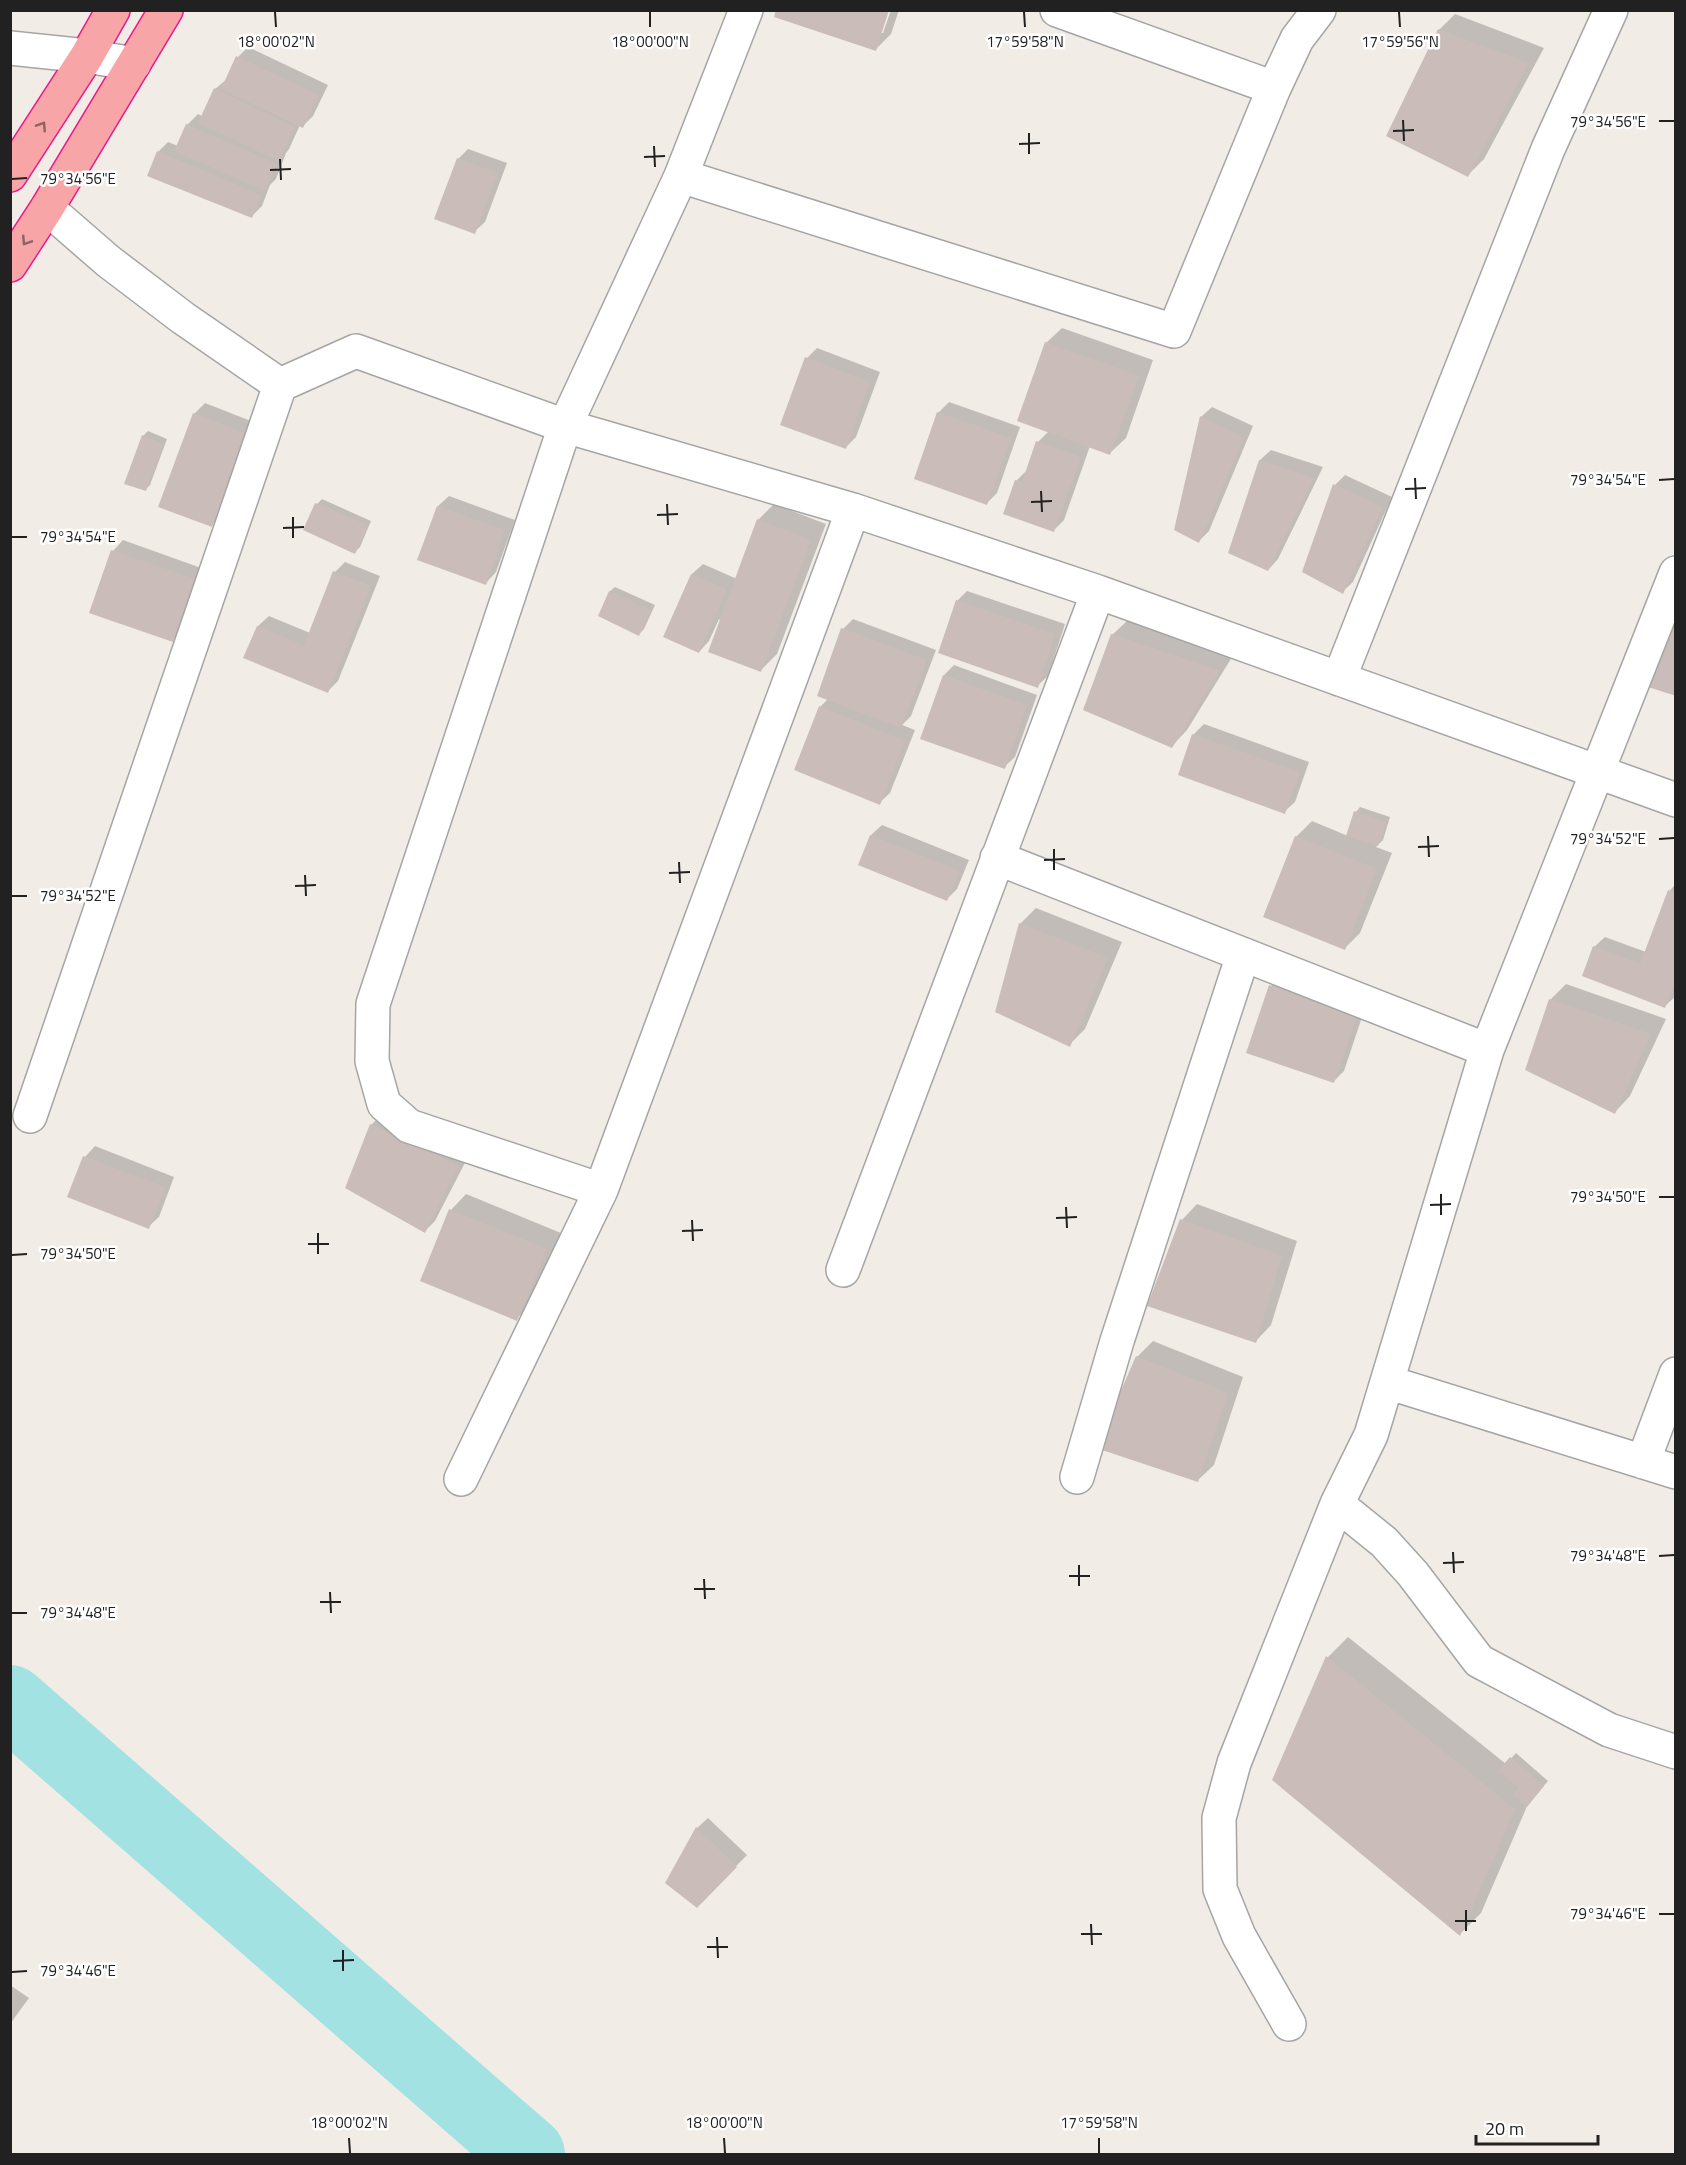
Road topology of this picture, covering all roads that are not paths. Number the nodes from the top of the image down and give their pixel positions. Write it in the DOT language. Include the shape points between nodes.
graph roads {
  1 [pos="113,10"];
  2 [pos="166,10"];
  3 [pos="746,10"];
  4 [pos="1057,10"];
  5 [pos="1319,10"];
  6 [pos="1611,10"];
  7 [pos="10,48"];
  8 [pos="87,56"];
  9 [pos="134,64"];
  10 [pos="1274,88"];
  11 [pos="10,175"];
  12 [pos="681,176"];
  13 [pos="48,207"];
  14 [pos="10,265"];
  15 [pos="280,385"];
  16 [pos="565,426"];
  17 [pos="853,510"];
  18 [pos="1676,573"];
  19 [pos="1098,592"];
  20 [pos="1340,679"];
  21 [pos="1598,772"];
  22 [pos="1676,800"];
  23 [pos="997,858"];
  24 [pos="1243,955"];
  25 [pos="1487,1050"];
  26 [pos="30,1116"];
  27 [pos="601,1190"];
  28 [pos="843,1270"];
  29 [pos="1676,1374"];
  30 [pos="1387,1382"];
  31 [pos="1643,1462"];
  32 [pos="1676,1472"];
  33 [pos="1077,1477"];
  34 [pos="461,1479"];
  35 [pos="1337,1504"];
  36 [pos="1676,1752"];
  37 [pos="1289,2024"];
  1 -- 8 [label="highway"];
  2 -- 9 [label="highway"];
  3 -- 12 [label="street"];
  4 -- 10 [label="street"];
  5 -- 10 [label="street" via="1297,39"];
  6 -- 20 [label="street" via="1548,149"];
  7 -- 8 [label="street"];
  8 -- 9 [label="street"];
  11 -- 8 [label="highway, one-way"];
  9 -- 13 [label="highway"];
  10 -- 12 [label="street" via="1173,331"];
  12 -- 16 [label="street"];
  13 -- 14 [label="highway, one-way"];
  13 -- 15 [label="street" via="108,261"];
  15 -- 16 [label="street" via="356,351"];
  15 -- 26 [label="street"];
  16 -- 17 [label="street"];
  16 -- 27 [label="street" via="374,1004 372,1061 384,1104 409,1126"];
  17 -- 19 [label="street"];
  17 -- 27 [label="street"];
  18 -- 21 [label="street"];
  19 -- 20 [label="street"];
  19 -- 23 [label="street"];
  20 -- 21 [label="street"];
  21 -- 22 [label="street"];
  21 -- 25 [label="street"];
  23 -- 24 [label="street"];
  23 -- 28 [label="street"];
  24 -- 25 [label="street"];
  24 -- 33 [label="street" via="1117,1341"];
  25 -- 30 [label="street"];
  27 -- 34 [label="street"];
  29 -- 31 [label="street"];
  30 -- 31 [label="street"];
  30 -- 35 [label="street" via="1371,1435"];
  31 -- 32 [label="street"];
  35 -- 36 [label="street" via="1391,1550 1479,1661 1609,1730"];
  35 -- 37 [label="street" via="1234,1763 1219,1818 1220,1888 1239,1936"];
}
